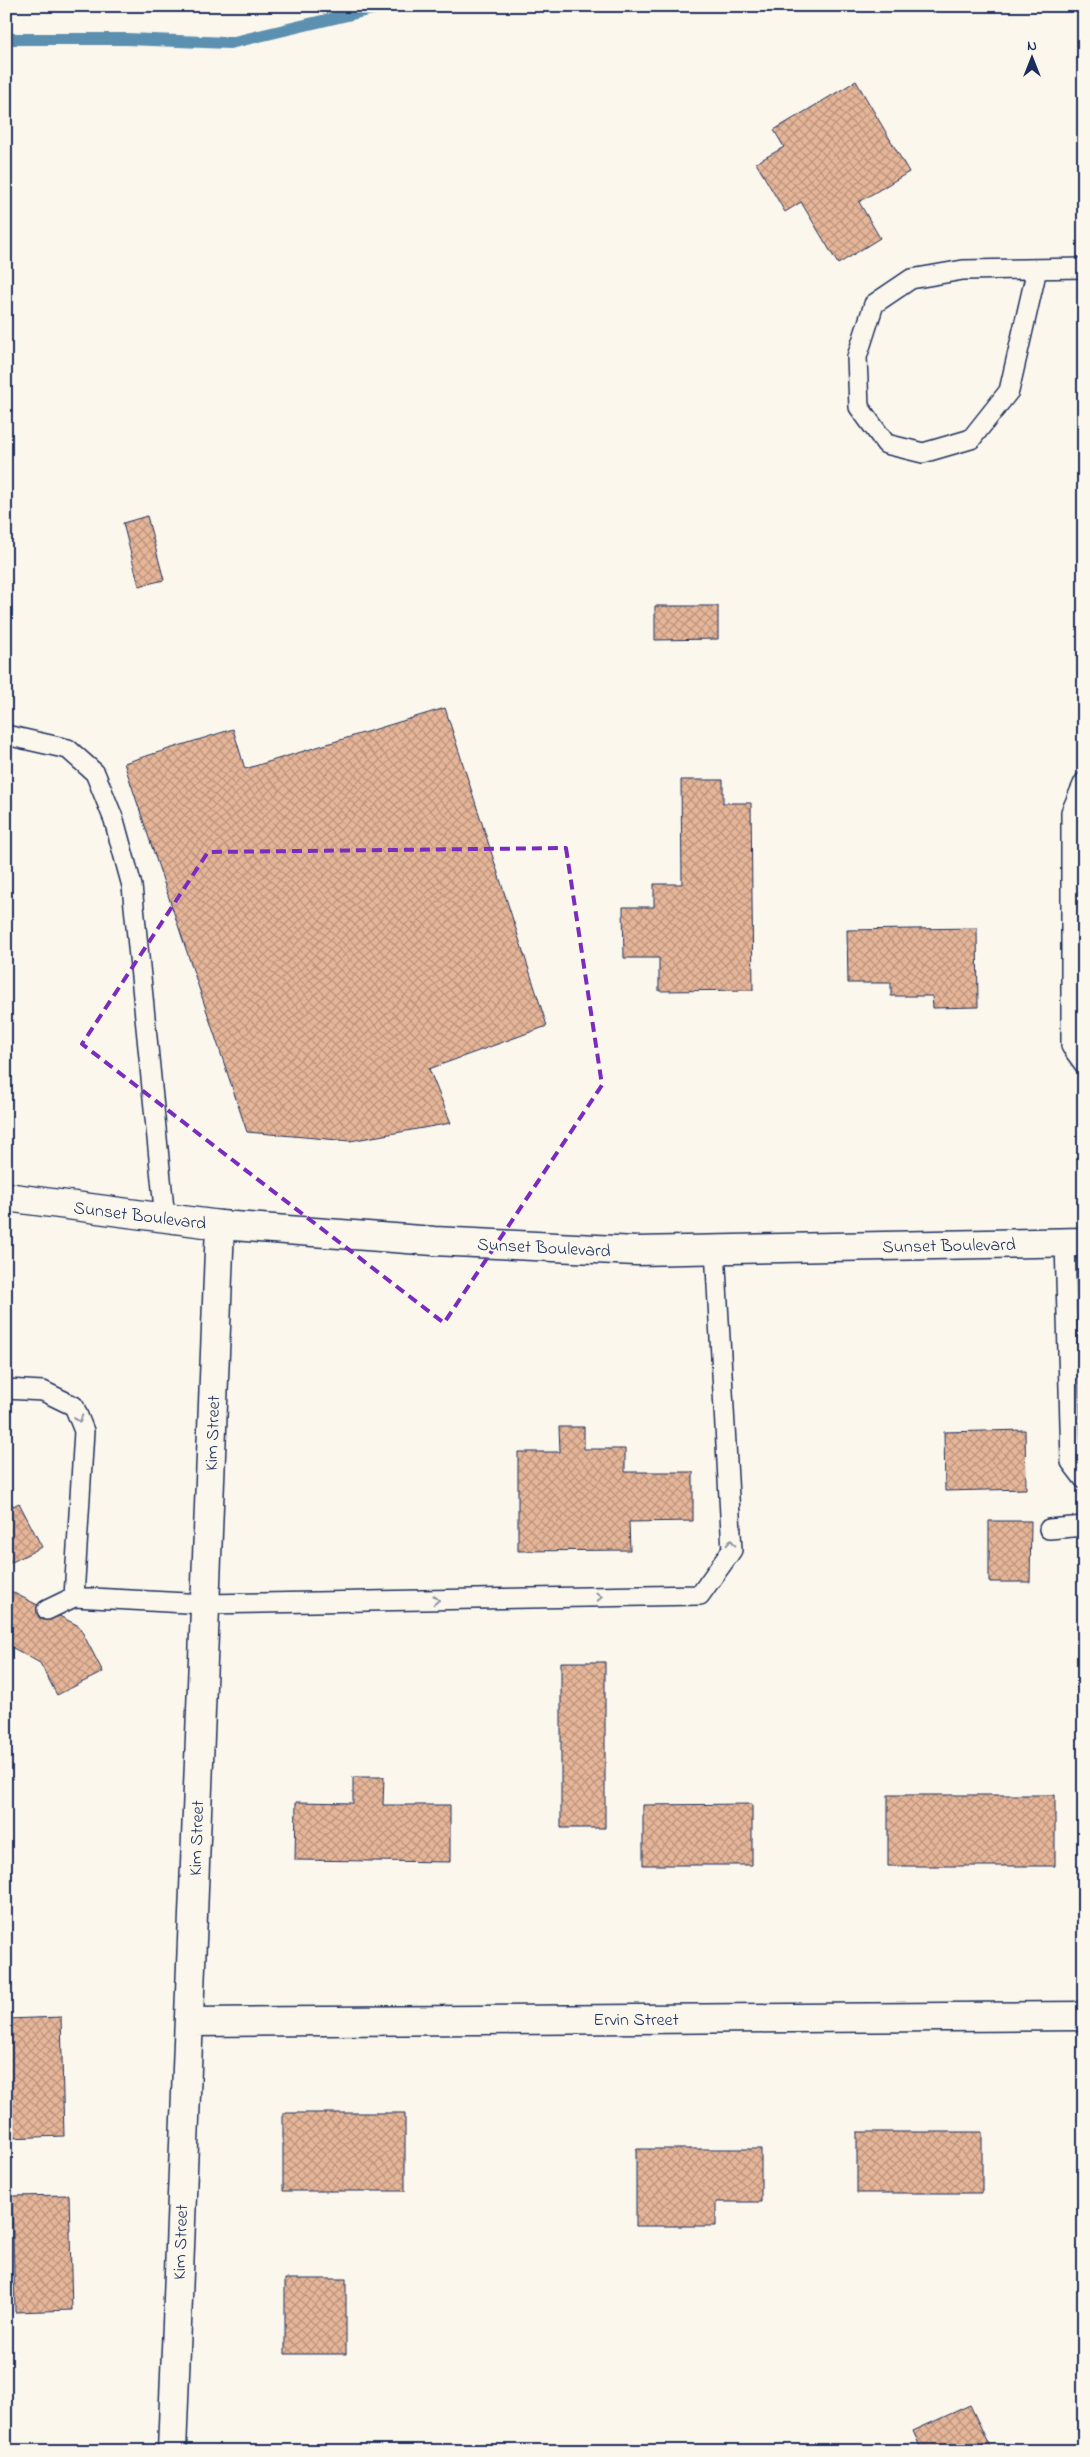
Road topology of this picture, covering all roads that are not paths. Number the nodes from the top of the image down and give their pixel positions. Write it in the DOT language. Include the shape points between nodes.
graph roads {
  1 [pos="1084,268"];
  2 [pos="1037,269"];
  3 [pos="6,736"];
  4 [pos="1084,782"];
  5 [pos="1084,1064"];
  6 [pos="6,1197"];
  7 [pos="165,1219"];
  8 [pos="220,1225"];
  9 [pos="1074,1242"];
  10 [pos="715,1250"];
  11 [pos="6,1389"];
  12 [pos="1084,1479"];
  13 [pos="1084,1526"];
  14 [pos="1049,1529"];
  15 [pos="74,1597"];
  16 [pos="205,1604"];
  17 [pos="47,1610"];
  18 [pos="1084,2016"];
  19 [pos="189,2022"];
  20 [pos="172,2451"];
  1 -- 2 [label="lane"];
  2 -- 2 [label="lane" via="963,270 911,279 874,304 857,357 858,407 886,444 922,453 971,439 1009,391"];
  3 -- 7 [label="lane" via="68,749 95,773 114,820 132,886"];
  4 -- 5 [label="lane" via="1071,812 1071,1046"];
  6 -- 7 [label="street, Sunset Boulevard"];
  7 -- 8 [label="street, Sunset Boulevard"];
  8 -- 10 [label="street, Sunset Boulevard" via="443,1242 636,1251"];
  8 -- 16 [label="street, Kim Street"];
  9 -- 10 [label="street, Sunset Boulevard"];
  9 -- 12 [label="lane" via="1071,1462"];
  16 -- 10 [label="lane, one-way" via="700,1595 732,1550"];
  11 -- 15 [label="lane, one-way" via="43,1391 74,1406 84,1432"];
  13 -- 14 [label="lane"];
  15 -- 16 [label="lane"];
  15 -- 17 [label="lane"];
  16 -- 19 [label="street, Kim Street"];
  18 -- 19 [label="street, Ervin Street"];
  19 -- 20 [label="street, Kim Street"];
}
